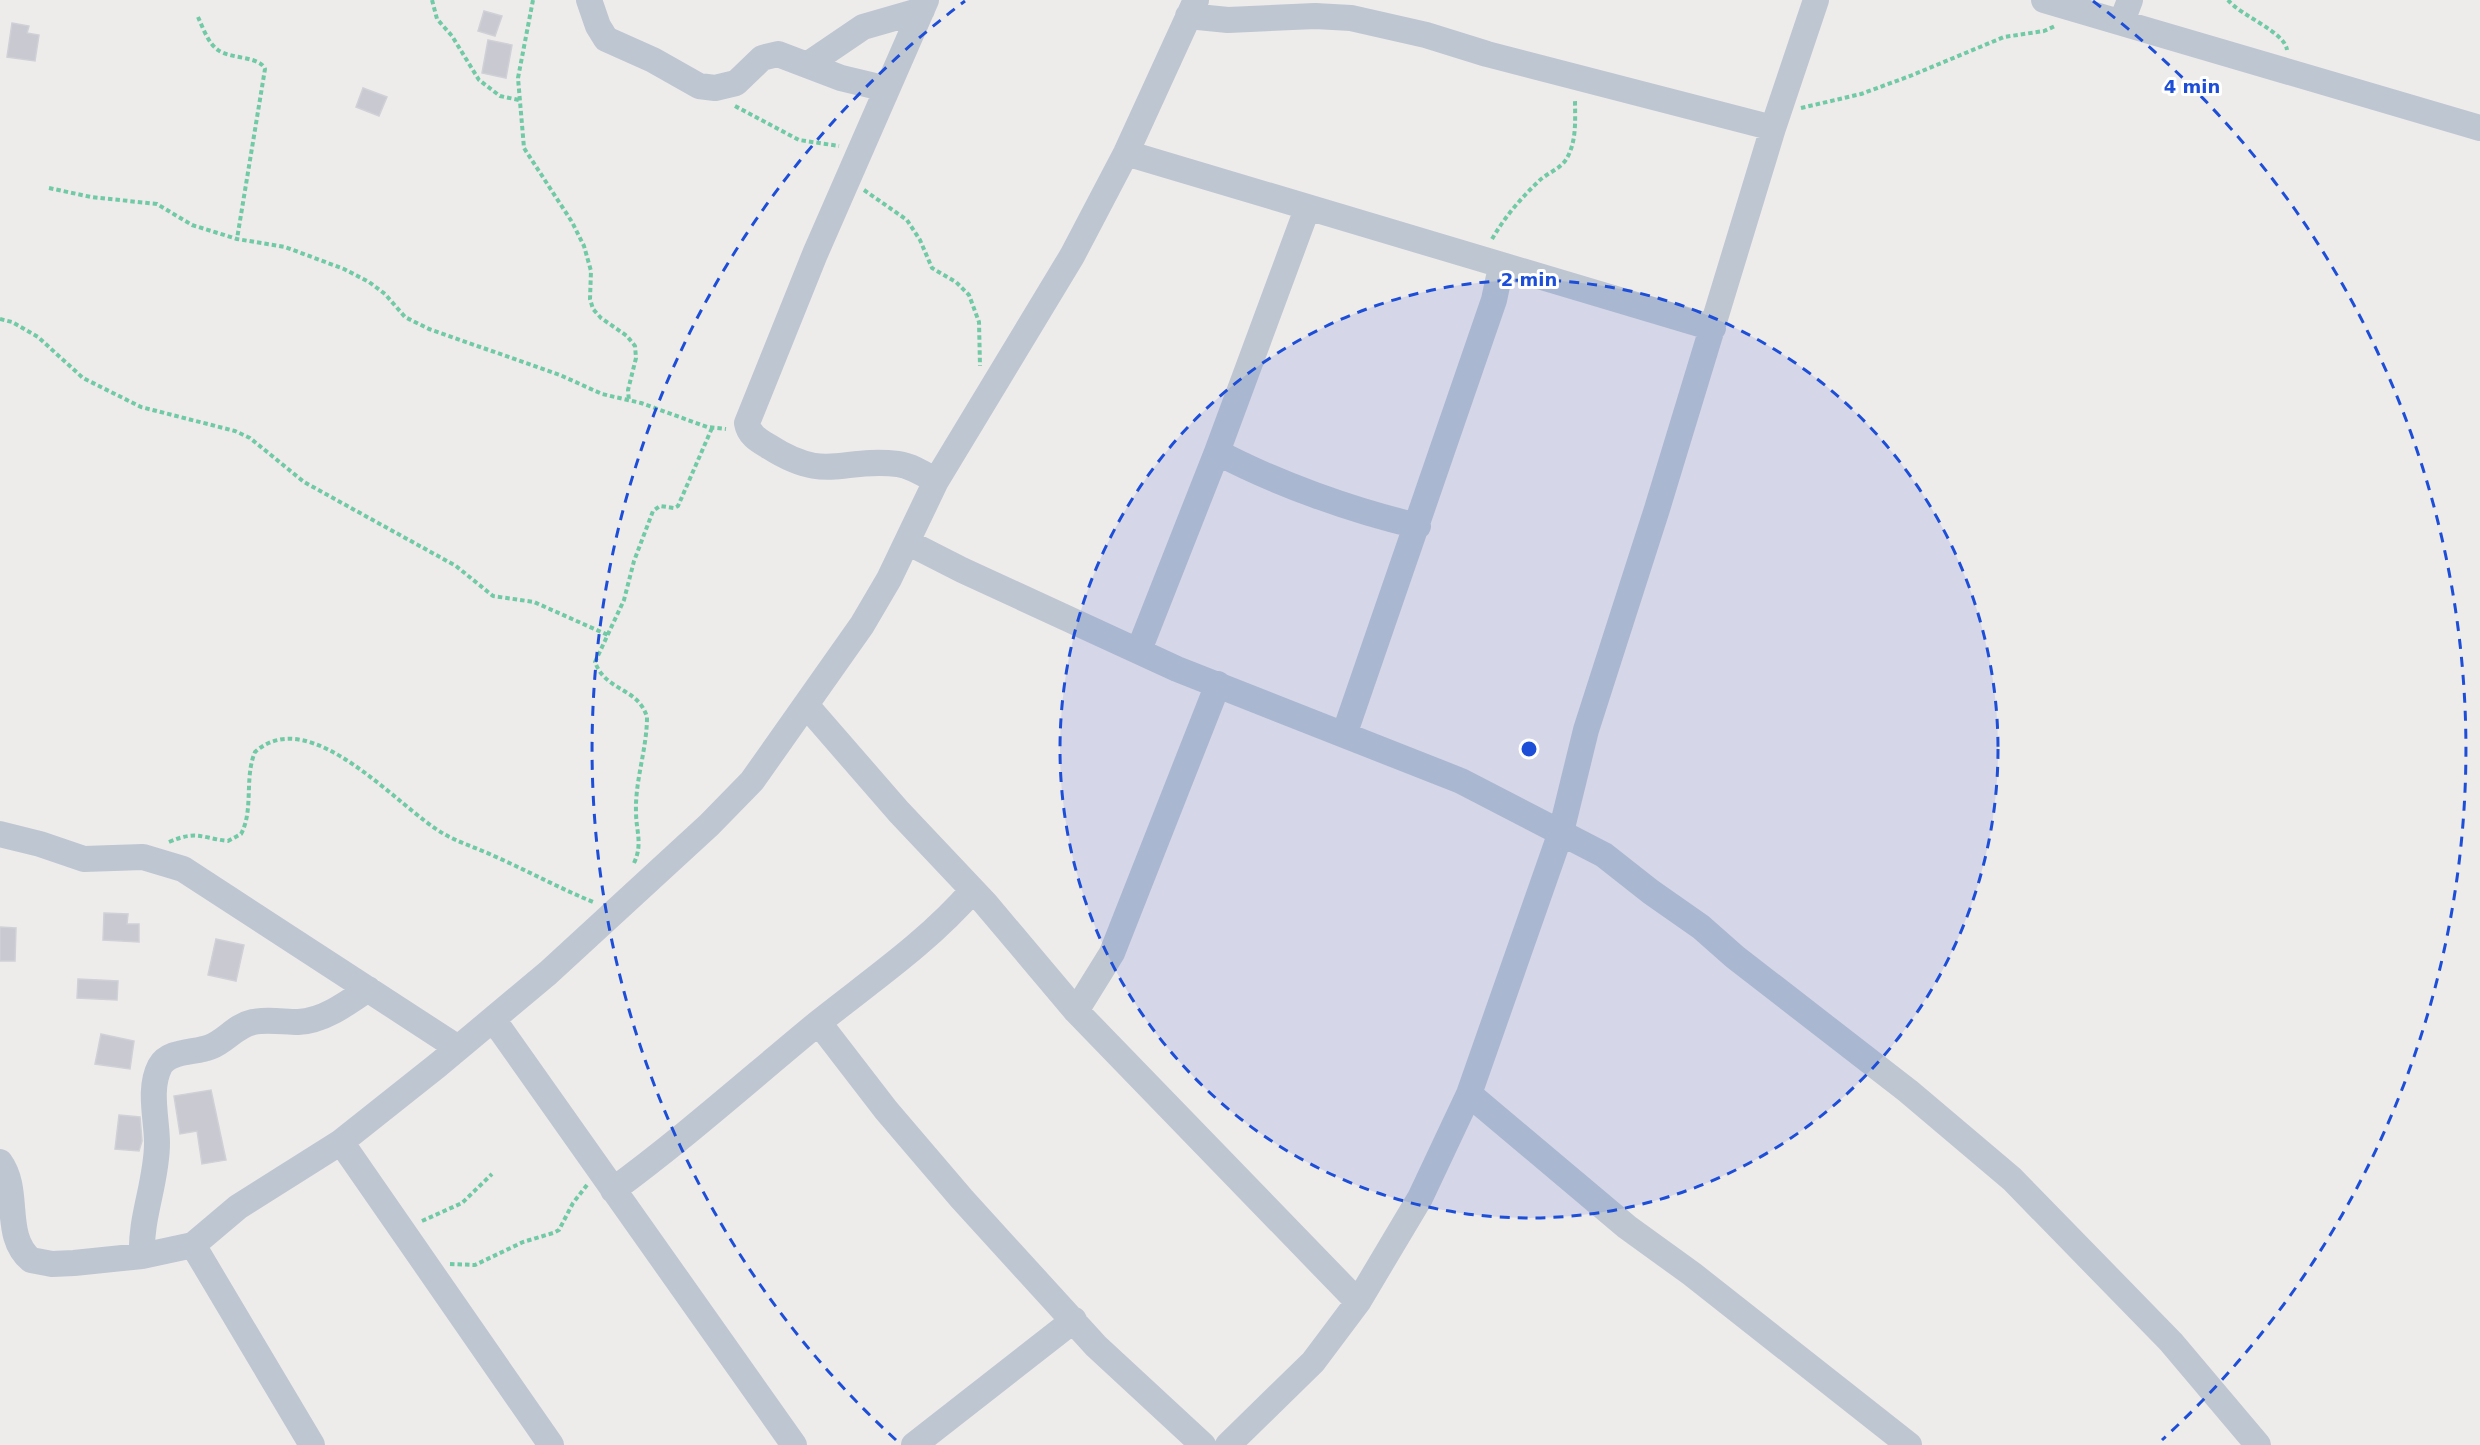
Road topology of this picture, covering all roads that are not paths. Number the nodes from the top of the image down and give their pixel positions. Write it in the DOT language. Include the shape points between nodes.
graph roads {
  1 [pos="589,0"];
  2 [pos="1816,0"];
  3 [pos="2044,0"];
  4 [pos="924,5"];
  5 [pos="1192,8"];
  6 [pos="2126,11"];
  7 [pos="807,65"];
  8 [pos="887,89"];
  9 [pos="1775,124"];
  10 [pos="2480,128"];
  11 [pos="1126,153"];
  12 [pos="1307,208"];
  13 [pos="1490,264"];
  14 [pos="1713,328"];
  15 [pos="1217,452"];
  16 [pos="936,481"];
  17 [pos="1418,526"];
  18 [pos="907,542"];
  19 [pos="1139,650"];
  20 [pos="1218,684"];
  21 [pos="806,705"];
  22 [pos="1344,735"];
  23 [pos="1561,832"];
  24 [pos="0,834"];
  25 [pos="973,890"];
  26 [pos="368,989"];
  27 [pos="1077,1011"];
  28 [pos="493,1019"];
  29 [pos="819,1023"];
  30 [pos="458,1048"];
  31 [pos="1469,1094"];
  32 [pos="341,1142"];
  33 [pos="0,1162"];
  34 [pos="607,1182"];
  35 [pos="193,1245"];
  36 [pos="142,1256"];
  37 [pos="1358,1302"];
  38 [pos="1074,1320"];
  39 [pos="312,1445"];
  40 [pos="551,1445"];
  41 [pos="794,1445"];
  42 [pos="914,1445"];
  43 [pos="1203,1445"];
  44 [pos="1228,1445"];
  45 [pos="1909,1445"];
  46 [pos="2258,1445"];
  1 -- 7 [label="street" via="597,26 606,39 707,88 736,83 771,54"];
  2 -- 9 [label="street"];
  3 -- 6 [label="street" via="2077,9"];
  4 -- 7 [label="street" via="863,27"];
  4 -- 8 [label="street"];
  5 -- 9 [label="street" via="1228,20 1351,18"];
  5 -- 11 [label="street"];
  6 -- 10 [label="street" via="2177,40"];
  7 -- 8 [label="street"];
  8 -- 16 [label="street" via="756,398 748,428 758,440 804,465 832,469 896,464 912,467"];
  9 -- 14 [label="street"];
  11 -- 12 [label="street"];
  11 -- 16 [label="street" via="1072,256"];
  12 -- 13 [label="street"];
  12 -- 15 [label="street"];
  13 -- 14 [label="street"];
  13 -- 17 [label="street" via="1494,300"];
  14 -- 23 [label="street" via="1586,730"];
  15 -- 17 [label="street" via="1245,467 1375,516"];
  15 -- 19 [label="street"];
  16 -- 18 [label="street"];
  17 -- 22 [label="street"];
  18 -- 19 [label="street"];
  18 -- 21 [label="street" via="862,625"];
  19 -- 20 [label="street"];
  20 -- 22 [label="street"];
  20 -- 27 [label="street" via="1112,953"];
  21 -- 25 [label="street"];
  21 -- 28 [label="street" via="752,782 616,911"];
  22 -- 23 [label="street" via="1461,782"];
  23 -- 31 [label="street"];
  23 -- 46 [label="street" via="1604,855 1701,927 2012,1179 2171,1342"];
  24 -- 26 [label="street" via="84,859 148,858 183,869"];
  25 -- 27 [label="street"];
  25 -- 29 [label="street" via="924,941"];
  26 -- 30 [label="street"];
  26 -- 36 [label="street" via="311,1020 254,1022 240,1026 211,1047 163,1062 155,1090 156,1154 142,1229"];
  27 -- 37 [label="street"];
  28 -- 30 [label="street"];
  28 -- 34 [label="street"];
  29 -- 34 [label="street" via="660,1156"];
  29 -- 38 [label="street" via="962,1199"];
  30 -- 32 [label="street"];
  31 -- 37 [label="street" via="1420,1198"];
  31 -- 45 [label="street" via="1627,1227"];
  32 -- 35 [label="street" via="238,1207"];
  32 -- 40 [label="street"];
  33 -- 36 [label="street" via="8,1179 17,1242 31,1260 52,1264"];
  34 -- 41 [label="street"];
  35 -- 36 [label="street"];
  35 -- 39 [label="street"];
  37 -- 44 [label="street" via="1313,1362"];
  38 -- 42 [label="street"];
  38 -- 43 [label="street" via="1096,1346"];
}
